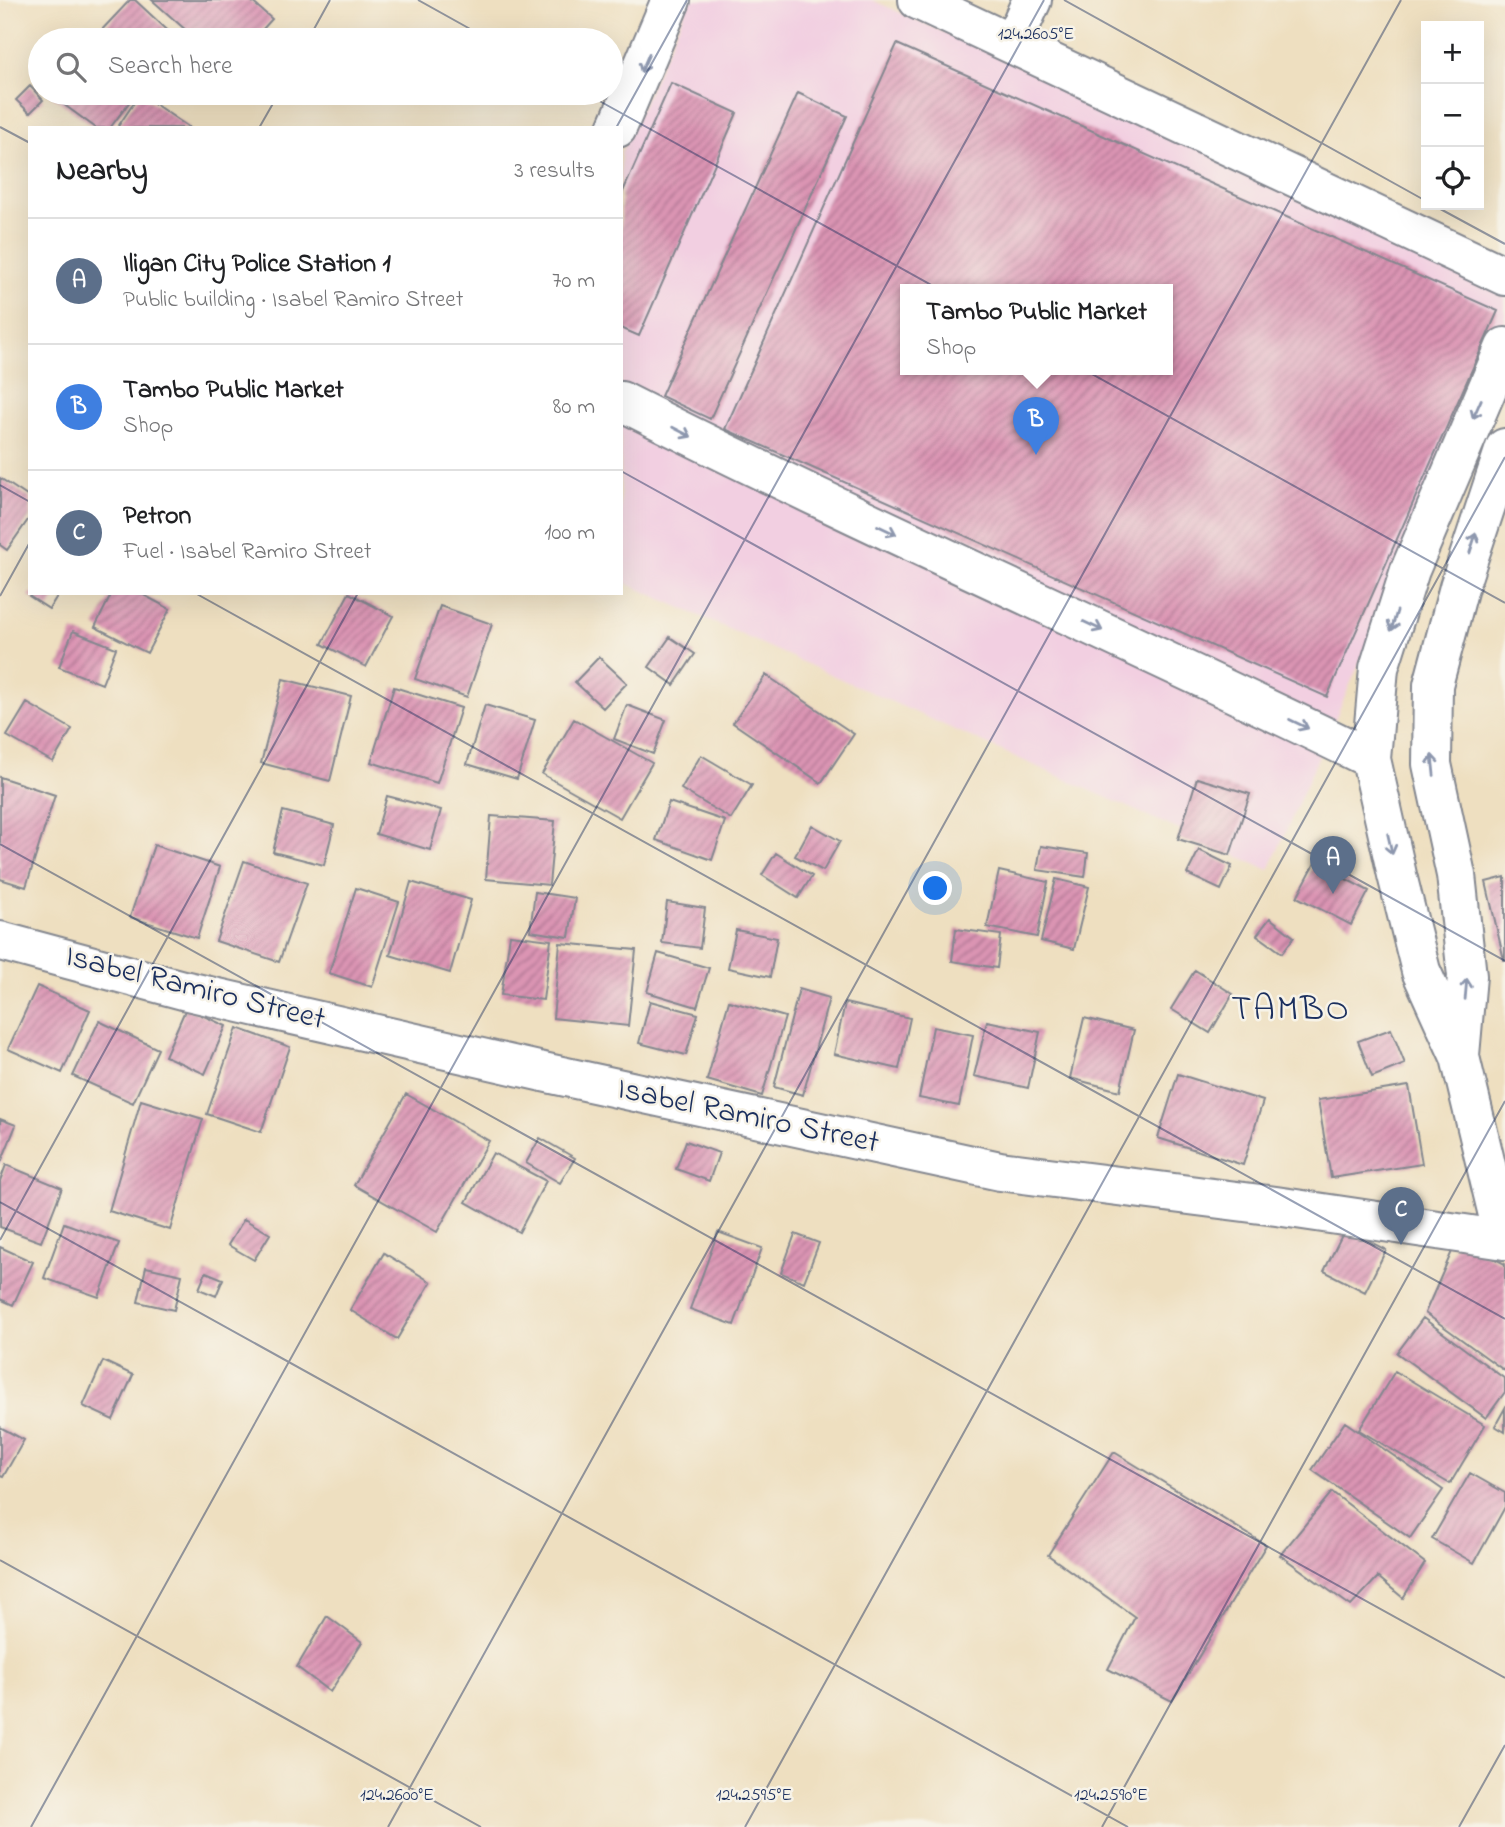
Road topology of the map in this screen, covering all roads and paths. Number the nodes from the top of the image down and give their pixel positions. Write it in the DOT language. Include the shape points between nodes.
graph roads {
  1 [pos="671,0"];
  2 [pos="919,0"];
  3 [pos="1032,0"];
  4 [pos="1013,43"];
  5 [pos="618,126"];
  6 [pos="1505,276"];
  7 [pos="1505,347"];
  8 [pos="623,402"];
  9 [pos="1505,448"];
  10 [pos="1371,760"];
  11 [pos="0,942"];
  12 [pos="1460,1057"];
  13 [pos="1505,1240"];
  1 -- 5 [label="street, one-way"];
  2 -- 4 [label="street"];
  3 -- 4 [label="street"];
  4 -- 6 [label="street"];
  7 -- 10 [label="street, one-way" via="1410,570 1379,668"];
  8 -- 10 [label="street, one-way"];
  12 -- 9 [label="street, one-way" via="1467,976 1456,875 1432,764 1433,685 1459,587"];
  10 -- 12 [label="street, one-way" via="1421,971"];
  11 -- 13 [label="street, Isabel Ramiro Street" via="223,999 1000,1171"];
  12 -- 13 [label="street"];
}
